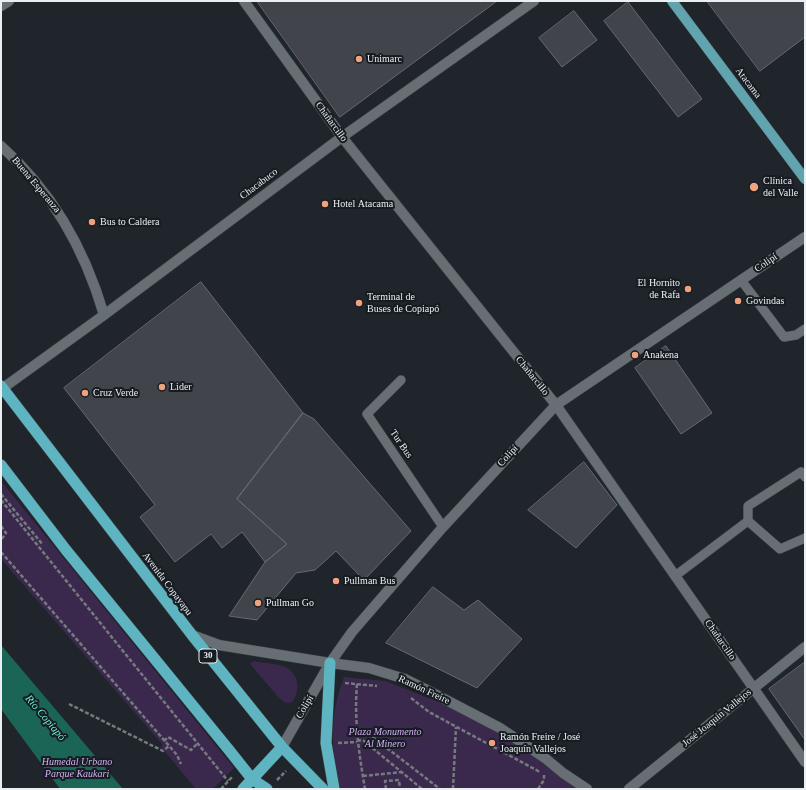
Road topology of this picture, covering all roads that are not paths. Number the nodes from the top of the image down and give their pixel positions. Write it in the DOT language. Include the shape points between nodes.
graph roads {
  1 [pos="9,1"];
  2 [pos="244,1"];
  3 [pos="534,1"];
  4 [pos="672,1"];
  5 [pos="1,6"];
  6 [pos="342,137"];
  7 [pos="1,146"];
  8 [pos="805,179"];
  9 [pos="805,237"];
  10 [pos="741,280"];
  11 [pos="104,315"];
  12 [pos="805,329"];
  13 [pos="402,380"];
  14 [pos="2,388"];
  15 [pos="556,405"];
  16 [pos="1,465"];
  17 [pos="805,477"];
  18 [pos="748,521"];
  19 [pos="443,527"];
  20 [pos="805,538"];
  21 [pos="675,576"];
  22 [pos="192,635"];
  23 [pos="805,647"];
  24 [pos="330,663"];
  25 [pos="753,688"];
  26 [pos="282,748"];
  27 [pos="804,760"];
  28 [pos="252,779"];
  29 [pos="243,789"];
  30 [pos="267,789"];
  31 [pos="323,789"];
  32 [pos="334,789"];
  33 [pos="587,789"];
  34 [pos="629,789"];
  1 -- 5 [label="street"];
  2 -- 6 [label="street, Chañarcillo"];
  3 -- 6 [label="street, Chacabuco"];
  4 -- 8 [label="main road, Atacama"];
  6 -- 11 [label="street, Chacabuco"];
  6 -- 15 [label="street, Chañarcillo"];
  7 -- 11 [label="street, Buena Esperanza" via="30,175 62,218 87,265"];
  9 -- 10 [label="street, Colipí"];
  10 -- 12 [label="lane" via="784,337 796,335"];
  10 -- 15 [label="street, Colipí"];
  11 -- 14 [label="street, Chacabuco"];
  13 -- 19 [label="lane, Tur Bus" via="367,414"];
  14 -- 22 [label="highway, Avenida Copayapu / 30"];
  15 -- 19 [label="street, Colipí"];
  15 -- 21 [label="street, Chañarcillo"];
  16 -- 28 [label="highway" via="66,550"];
  17 -- 18 [label="lane" via="801,472 748,506"];
  18 -- 20 [label="lane" via="780,549"];
  18 -- 21 [label="lane"];
  19 -- 24 [label="street, Colipí" via="352,632"];
  21 -- 25 [label="street, Chañarcillo"];
  22 -- 24 [label="street, Ramón Freire" via="219,644"];
  22 -- 26 [label="highway, Avenida Copayapu / 30"];
  23 -- 25 [label="street, José Joaquín Vallejos"];
  24 -- 26 [label="street, Colipí"];
  24 -- 32 [label="highway" via="326,743"];
  24 -- 33 [label="street, Ramón Freire" via="369,668 406,679 500,728"];
  25 -- 27 [label="street, Chañarcillo"];
  25 -- 34 [label="street, José Joaquín Vallejos"];
  26 -- 28 [label="highway"];
  26 -- 31 [label="highway, Avenida Copayapu"];
  28 -- 29 [label="highway"];
  28 -- 30 [label="highway"];
}
